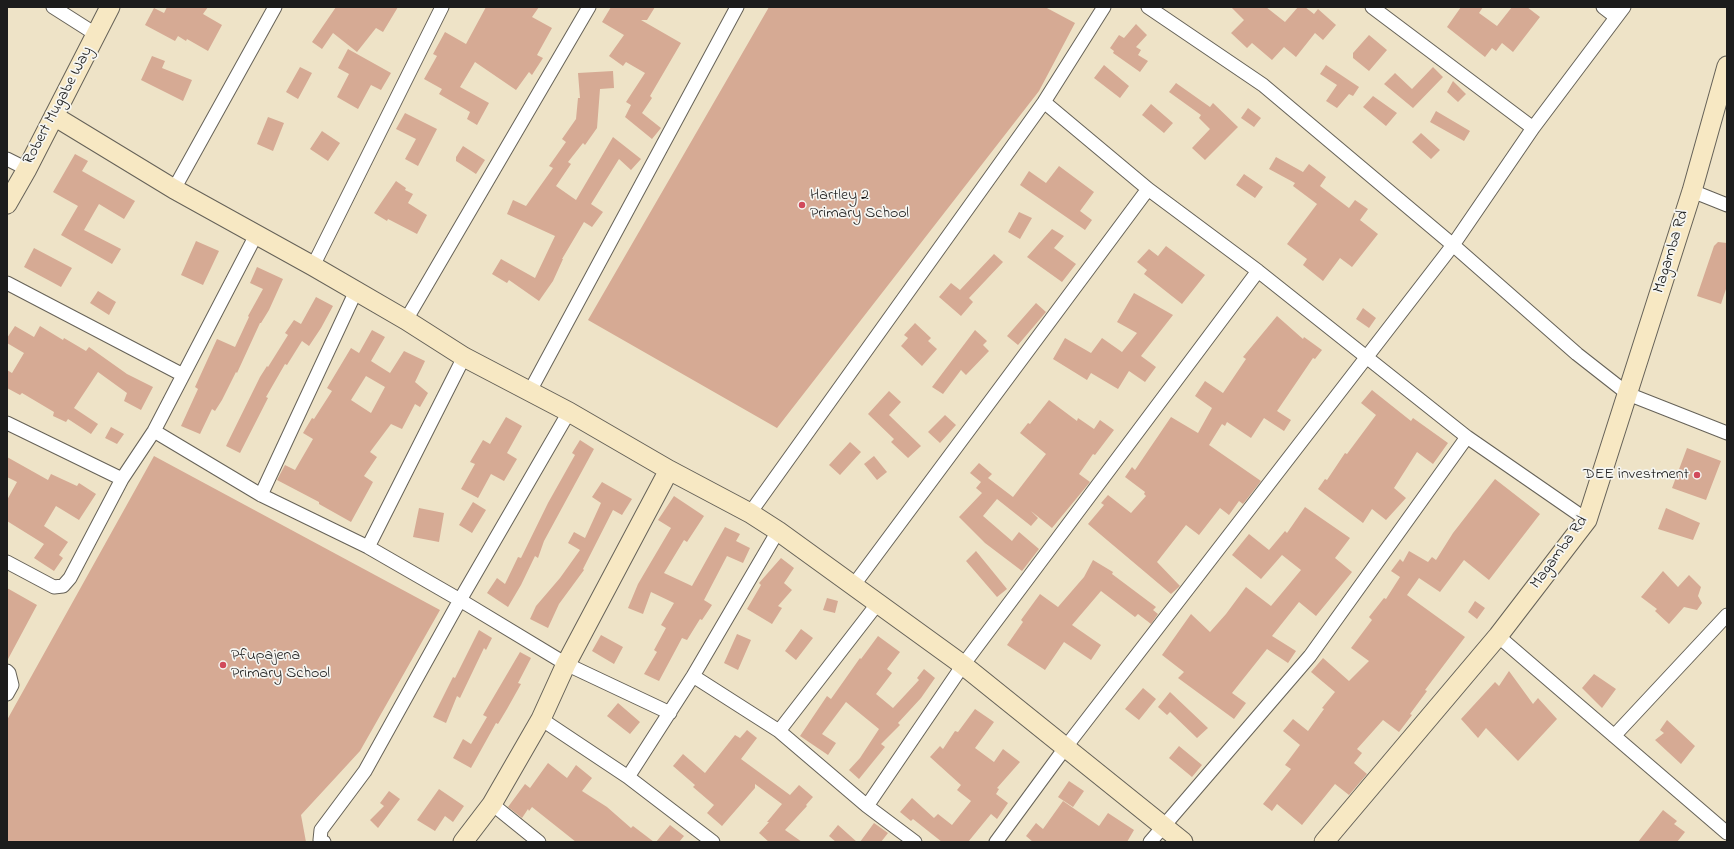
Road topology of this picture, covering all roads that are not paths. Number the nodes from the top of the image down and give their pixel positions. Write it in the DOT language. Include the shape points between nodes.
graph roads {
  1 [pos="53,7"];
  2 [pos="110,7"];
  3 [pos="275,7"];
  4 [pos="442,7"];
  5 [pos="589,7"];
  6 [pos="737,7"];
  7 [pos="1104,7"];
  8 [pos="1148,7"];
  9 [pos="1372,7"];
  10 [pos="1603,7"];
  11 [pos="1620,12"];
  12 [pos="97,35"];
  13 [pos="1727,66"];
  14 [pos="1044,102"];
  15 [pos="54,116"];
  16 [pos="1532,128"];
  17 [pos="7,159"];
  18 [pos="27,169"];
  19 [pos="174,189"];
  20 [pos="1148,189"];
  21 [pos="1692,191"];
  22 [pos="7,204"];
  23 [pos="1727,205"];
  24 [pos="256,235"];
  25 [pos="1453,245"];
  26 [pos="313,266"];
  27 [pos="1258,271"];
  28 [pos="7,283"];
  29 [pos="356,291"];
  30 [pos="406,320"];
  31 [pos="464,357"];
  32 [pos="1368,357"];
  33 [pos="183,375"];
  34 [pos="530,391"];
  35 [pos="1628,394"];
  36 [pos="569,412"];
  37 [pos="7,423"];
  38 [pos="154,431"];
  39 [pos="1727,433"];
  40 [pos="1467,437"];
  41 [pos="670,470"];
  42 [pos="122,479"];
  43 [pos="261,495"];
  44 [pos="750,513"];
  45 [pos="1587,520"];
  46 [pos="778,531"];
  47 [pos="368,548"];
  48 [pos="7,562"];
  49 [pos="853,586"];
  50 [pos="460,600"];
  51 [pos="878,603"];
  52 [pos="1727,614"];
  53 [pos="1498,636"];
  54 [pos="566,664"];
  55 [pos="963,665"];
  56 [pos="7,671"];
  57 [pos="693,676"];
  58 [pos="7,694"];
  59 [pos="670,713"];
  60 [pos="541,719"];
  61 [pos="779,731"];
  62 [pos="1614,736"];
  63 [pos="1065,748"];
  64 [pos="628,777"];
  65 [pos="492,804"];
  66 [pos="866,806"];
  67 [pos="1164,826"];
  68 [pos="1727,833"];
  69 [pos="324,842"];
  70 [pos="463,842"];
  71 [pos="539,842"];
  72 [pos="713,842"];
  73 [pos="915,842"];
  74 [pos="996,842"];
  75 [pos="1150,842"];
  76 [pos="1183,842"];
  77 [pos="1324,842"];
  1 -- 12 [label="street"];
  2 -- 12 [label="street, Robert Mugabe Way"];
  3 -- 19 [label="street"];
  4 -- 26 [label="street"];
  5 -- 30 [label="street"];
  6 -- 34 [label="street"];
  7 -- 14 [label="street"];
  8 -- 25 [label="street" via="1263,85"];
  9 -- 16 [label="street"];
  10 -- 11 [label="street"];
  11 -- 16 [label="street"];
  12 -- 15 [label="street, Robert Mugabe Way"];
  13 -- 21 [label="street, Magamba Rd"];
  14 -- 20 [label="street"];
  14 -- 44 [label="street"];
  15 -- 18 [label="street, Robert Mugabe Way"];
  15 -- 19 [label="street"];
  16 -- 25 [label="street"];
  17 -- 18 [label="street"];
  18 -- 22 [label="street, Robert Mugabe Way"];
  19 -- 24 [label="street"];
  20 -- 27 [label="street"];
  20 -- 49 [label="street"];
  21 -- 23 [label="street"];
  21 -- 35 [label="street, Magamba Rd"];
  24 -- 26 [label="street"];
  24 -- 33 [label="street"];
  25 -- 32 [label="street"];
  25 -- 35 [label="street" via="1577,354"];
  26 -- 29 [label="street"];
  27 -- 32 [label="street"];
  27 -- 55 [label="street"];
  28 -- 33 [label="street"];
  29 -- 30 [label="street"];
  29 -- 43 [label="street"];
  30 -- 31 [label="street"];
  31 -- 34 [label="street"];
  31 -- 47 [label="street"];
  32 -- 40 [label="street"];
  32 -- 63 [label="street"];
  33 -- 38 [label="street"];
  34 -- 36 [label="street"];
  35 -- 39 [label="street"];
  35 -- 45 [label="street, Magamba Rd"];
  36 -- 41 [label="street"];
  36 -- 50 [label="street"];
  37 -- 42 [label="street"];
  38 -- 42 [label="street"];
  38 -- 43 [label="street"];
  40 -- 45 [label="street"];
  40 -- 67 [label="street" via="1310,656"];
  41 -- 44 [label="street"];
  41 -- 54 [label="street"];
  42 -- 48 [label="street" via="70,578 63,586 54,587"];
  43 -- 47 [label="street"];
  44 -- 46 [label="street"];
  45 -- 53 [label="street, Magamba Rd"];
  46 -- 49 [label="street"];
  46 -- 57 [label="street"];
  47 -- 50 [label="street"];
  49 -- 51 [label="street"];
  50 -- 54 [label="street"];
  50 -- 69 [label="street" via="365,771 320,830 320,840"];
  51 -- 55 [label="street"];
  51 -- 61 [label="street"];
  52 -- 62 [label="street"];
  53 -- 62 [label="street"];
  53 -- 77 [label="street, Magamba Rd"];
  54 -- 59 [label="street"];
  54 -- 60 [label="street"];
  55 -- 63 [label="street"];
  55 -- 66 [label="street"];
  56 -- 58 [label="street" via="12,685"];
  57 -- 59 [label="street"];
  57 -- 61 [label="street"];
  59 -- 64 [label="street"];
  60 -- 64 [label="street"];
  60 -- 65 [label="street"];
  61 -- 66 [label="street"];
  62 -- 68 [label="street"];
  63 -- 67 [label="street"];
  63 -- 74 [label="street"];
  64 -- 72 [label="street"];
  65 -- 70 [label="street"];
  65 -- 71 [label="street"];
  66 -- 73 [label="street"];
  67 -- 75 [label="street"];
  67 -- 76 [label="street"];
}
